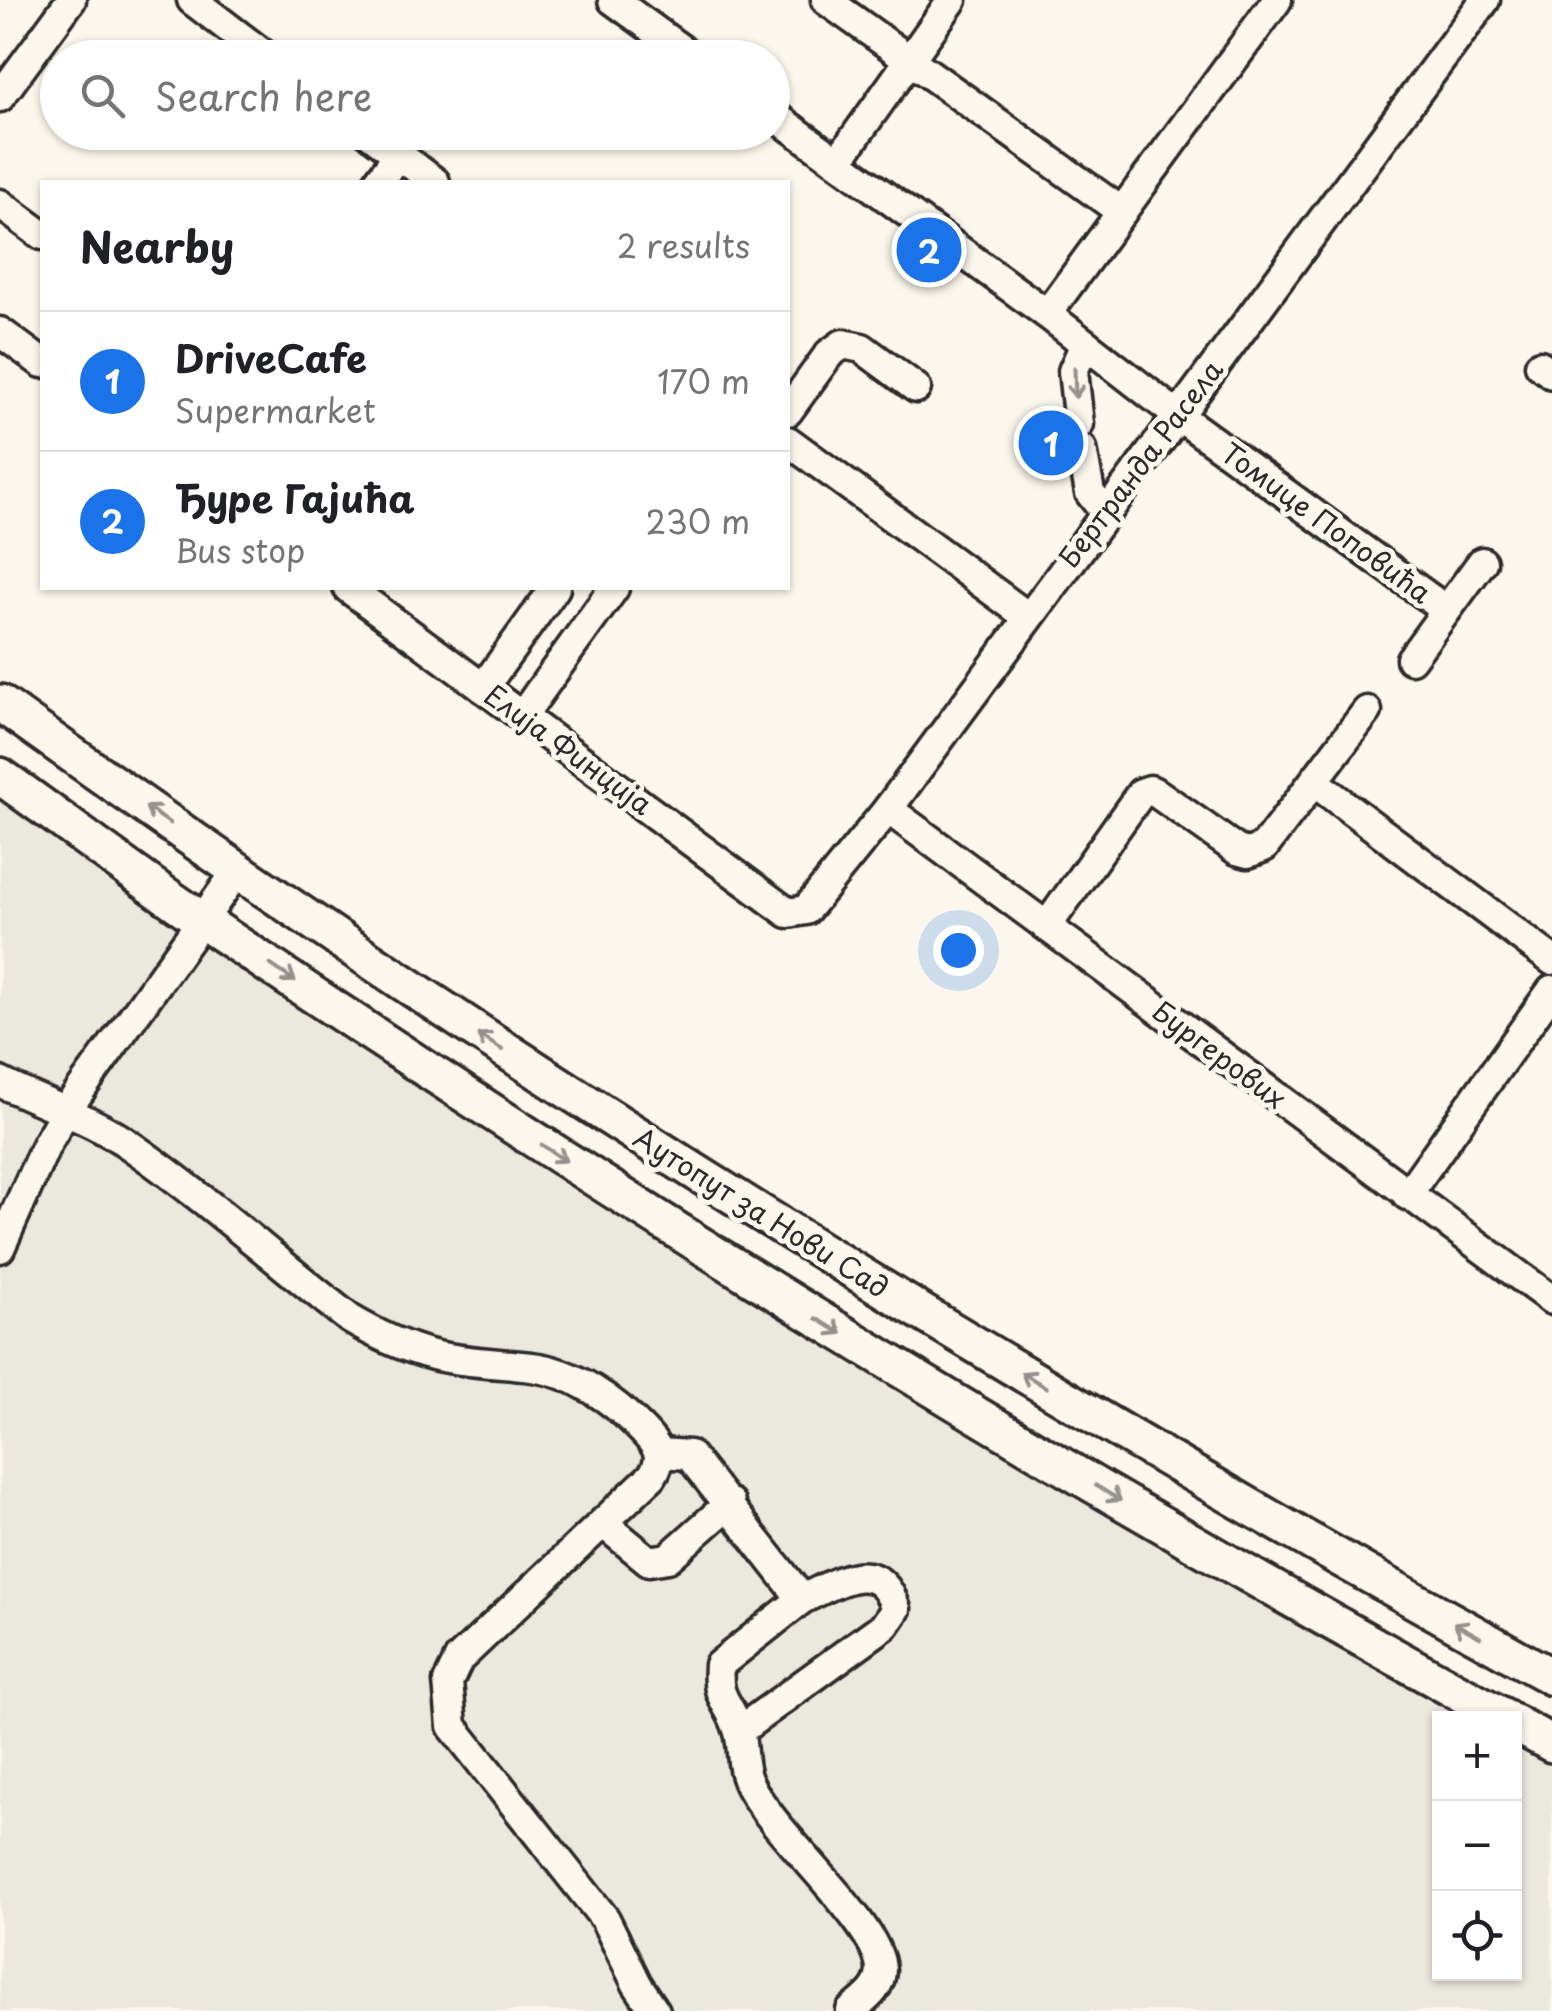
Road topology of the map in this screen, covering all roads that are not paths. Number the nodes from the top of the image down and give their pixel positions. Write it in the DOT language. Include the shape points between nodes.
graph roads {
  1 [pos="71,0"];
  2 [pos="192,0"];
  3 [pos="613,0"];
  4 [pos="826,0"];
  5 [pos="952,0"];
  6 [pos="1277,0"];
  7 [pos="1485,0"];
  8 [pos="42,40"];
  9 [pos="244,40"];
  10 [pos="669,40"];
  11 [pos="40,42"];
  12 [pos="909,62"];
  13 [pos="0,97"];
  14 [pos="790,127"];
  15 [pos="391,150"];
  16 [pos="398,155"];
  17 [pos="838,161"];
  18 [pos="379,180"];
  19 [pos="432,180"];
  20 [pos="0,204"];
  21 [pos="1122,212"];
  22 [pos="40,234"];
  23 [pos="1046,314"];
  24 [pos="0,332"];
  25 [pos="1085,344"];
  26 [pos="40,362"];
  27 [pos="916,388"];
  28 [pos="790,409"];
  29 [pos="1177,416"];
  30 [pos="790,442"];
  31 [pos="1104,511"];
  32 [pos="1482,562"];
  33 [pos="351,590"];
  34 [pos="554,590"];
  35 [pos="613,590"];
  36 [pos="1446,610"];
  37 [pos="1028,617"];
  38 [pos="1411,659"];
  39 [pos="483,688"];
  40 [pos="0,703"];
  41 [pos="1367,711"];
  42 [pos="522,716"];
  43 [pos="0,776"];
  44 [pos="1314,782"];
  45 [pos="888,808"];
  46 [pos="238,870"];
  47 [pos="788,913"];
  48 [pos="201,920"];
  49 [pos="1047,926"];
  50 [pos="1552,960"];
  51 [pos="1552,990"];
  52 [pos="0,1082"];
  53 [pos="66,1112"];
  54 [pos="1406,1195"];
  55 [pos="0,1248"];
  56 [pos="1552,1300"];
  57 [pos="660,1453"];
  58 [pos="730,1503"];
  59 [pos="604,1524"];
  60 [pos="802,1599"];
  61 [pos="1552,1677"];
  62 [pos="1493,1711"];
  63 [pos="1522,1727"];
  64 [pos="739,1731"];
  65 [pos="1552,1744"];
  66 [pos="655,2011"];
  67 [pos="851,2011"];
  1 -- 8 [label="street"];
  2 -- 9 [label="street"];
  3 -- 10 [label="street"];
  4 -- 12 [label="street"];
  5 -- 12 [label="street"];
  6 -- 21 [label="street"];
  7 -- 29 [label="street, Бертранда Расела"];
  11 -- 13 [label="street"];
  12 -- 17 [label="street"];
  12 -- 21 [label="street"];
  14 -- 17 [label="street, Томице Поповића"];
  15 -- 16 [label="street"];
  16 -- 18 [label="street"];
  16 -- 19 [label="street"];
  17 -- 23 [label="street, Томице Поповића"];
  20 -- 22 [label="street"];
  21 -- 23 [label="street"];
  23 -- 25 [label="street, Томице Поповића"];
  24 -- 26 [label="street"];
  25 -- 29 [label="street, Томице Поповића"];
  25 -- 31 [label="street, one-way" via="1073,371 1090,494"];
  27 -- 28 [label="street" via="862,348 843,344"];
  29 -- 31 [label="street, Бертранда Расела"];
  29 -- 36 [label="street, Томице Поповића"];
  30 -- 37 [label="street"];
  31 -- 37 [label="street, Бертранда Расела"];
  32 -- 36 [label="street, Томице Поповића"];
  33 -- 39 [label="street, Елија Финција"];
  34 -- 39 [label="street"];
  35 -- 42 [label="street"];
  36 -- 38 [label="street, Томице Поповића"];
  37 -- 45 [label="street, Бертранда Расела"];
  39 -- 42 [label="street, Елија Финција"];
  46 -- 40 [label="main road, Аутопут за Нови Сад, one-way"];
  41 -- 44 [label="street"];
  42 -- 47 [label="street, Елија Финција"];
  43 -- 48 [label="main road"];
  44 -- 49 [label="street" via="1264,847 1248,852 1158,794 1142,792"];
  44 -- 50 [label="street"];
  45 -- 47 [label="street, Бертранда Расела" via="811,907"];
  45 -- 49 [label="street, Бургерових"];
  46 -- 48 [label="street"];
  61 -- 46 [label="main road, Аутопут за Нови Сад, one-way" via="1201,1479 818,1250 434,1005"];
  48 -- 53 [label="street"];
  48 -- 62 [label="main road, one-way" via="740,1272 1142,1514"];
  49 -- 54 [label="street, Бургерових"];
  51 -- 54 [label="street"];
  52 -- 53 [label="street"];
  53 -- 55 [label="street"];
  53 -- 57 [label="street" via="131,1146 388,1342 554,1373 632,1419"];
  54 -- 56 [label="street, Бургерових"];
  57 -- 58 [label="street" via="689,1455"];
  57 -- 59 [label="street" via="652,1476"];
  58 -- 59 [label="street" via="668,1558 649,1561"];
  58 -- 60 [label="street"];
  59 -- 66 [label="street" via="459,1659 448,1682 452,1726 606,1920"];
  60 -- 64 [label="street" via="720,1664 718,1687"];
  60 -- 64 [label="street" via="855,1574 874,1579 896,1610"];
  63 -- 65 [label="main road"];
  64 -- 67 [label="street" via="748,1784 866,1932 880,1960 874,1992"];
}
